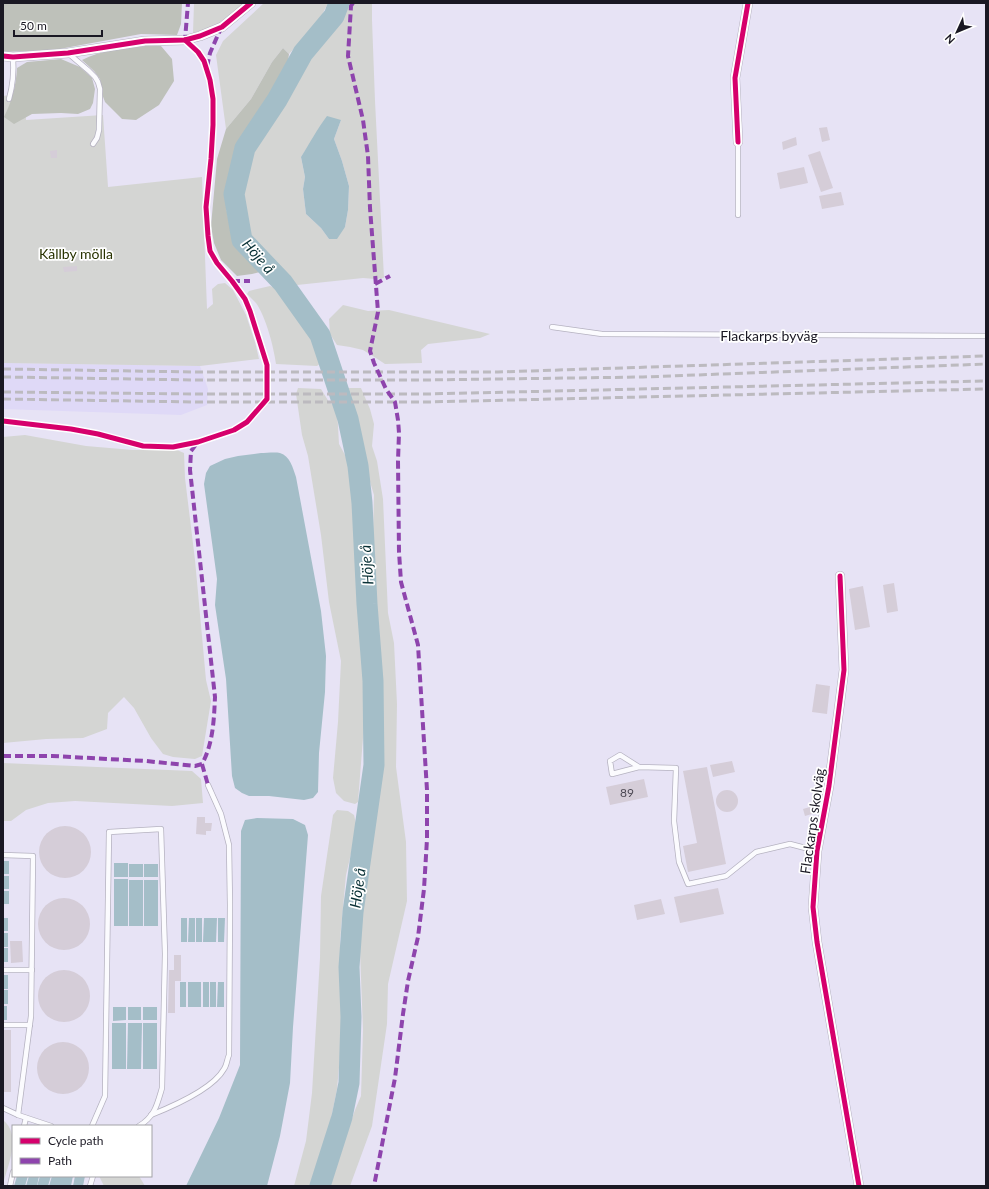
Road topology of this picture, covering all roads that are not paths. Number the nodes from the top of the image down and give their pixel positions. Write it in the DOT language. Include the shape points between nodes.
graph roads {
  1 [pos="251,3"];
  2 [pos="748,3"];
  3 [pos="68,53"];
  4 [pos="3,56"];
  5 [pos="13,57"];
  6 [pos="9,99"];
  7 [pos="738,142"];
  8 [pos="93,144"];
  9 [pos="738,215"];
  10 [pos="552,327"];
  11 [pos="986,336"];
  12 [pos="840,576"];
  13 [pos="638,767"];
  14 [pos="208,785"];
  15 [pos="817,851"];
  16 [pos="3,855"];
  17 [pos="3,970"];
  18 [pos="32,970"];
  19 [pos="3,1025"];
  20 [pos="30,1025"];
  21 [pos="3,1108"];
  22 [pos="18,1115"];
  23 [pos="151,1115"];
  24 [pos="26,1118"];
  25 [pos="24,1125"];
  26 [pos="48,1125"];
  27 [pos="92,1125"];
  28 [pos="141,1125"];
  29 [pos="859,1186"];
  1 -- 3 [label="street" via="222,27 200,36"];
  2 -- 7 [label="street" via="735,78"];
  3 -- 5 [label="street"];
  3 -- 8 [label="lane" via="90,71 100,89 99,130"];
  4 -- 5 [label="street"];
  5 -- 6 [label="lane" via="12,89"];
  7 -- 9 [label="lane"];
  10 -- 11 [label="lane, Flackarps byväg" via="602,334"];
  12 -- 15 [label="street, Flackarps skolväg" via="844,670 829,786"];
  13 -- 13 [label="lane" via="620,756 610,761 612,774"];
  13 -- 15 [label="lane" via="676,768 674,821 679,862 688,884 726,876 756,852 790,844"];
  14 -- 23 [label="lane" via="221,814 229,844 229,1054 225,1068 217,1079 196,1093"];
  15 -- 29 [label="street, Flackarps skolväg" via="813,907"];
  16 -- 18 [label="lane" via="33,856"];
  17 -- 18 [label="lane"];
  18 -- 20 [label="lane"];
  19 -- 20 [label="lane"];
  20 -- 22 [label="lane"];
  21 -- 22 [label="lane"];
  22 -- 24 [label="lane"];
  23 -- 27 [label="lane" via="157,1108 162,1088 165,954 161,829 110,832 105,1096"];
  23 -- 28 [label="lane"];
  24 -- 25 [label="lane"];
  24 -- 26 [label="lane"];
}
